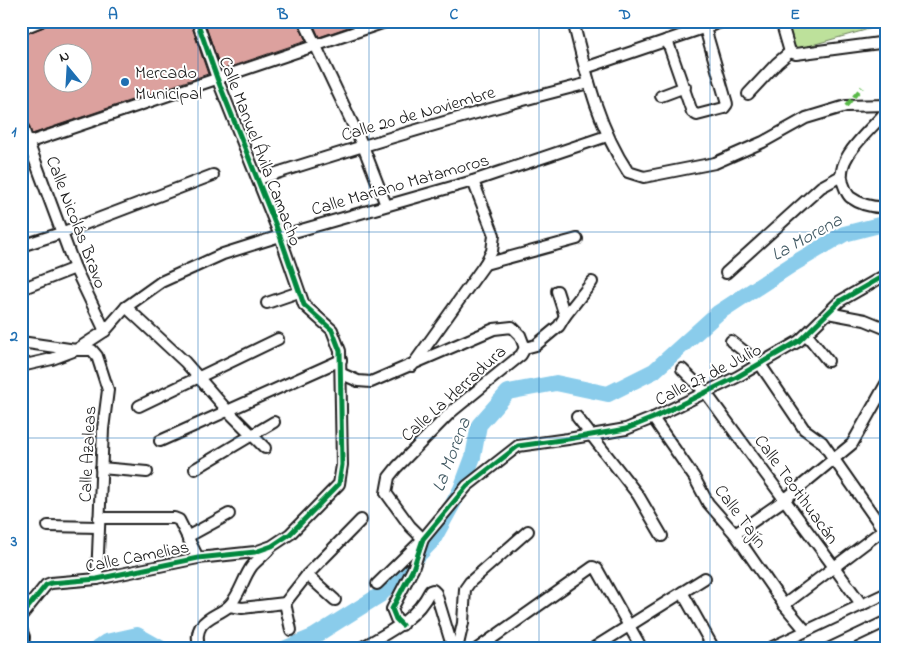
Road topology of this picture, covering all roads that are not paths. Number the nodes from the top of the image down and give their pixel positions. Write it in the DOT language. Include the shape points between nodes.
graph roads {
  1 [pos="41,21"];
  2 [pos="197,21"];
  3 [pos="304,21"];
  4 [pos="388,21"];
  5 [pos="573,21"];
  6 [pos="724,21"];
  7 [pos="781,21"];
  8 [pos="705,28"];
  9 [pos="21,29"];
  10 [pos="667,40"];
  11 [pos="887,42"];
  12 [pos="316,46"];
  13 [pos="790,52"];
  14 [pos="585,68"];
  15 [pos="217,78"];
  16 [pos="589,83"];
  17 [pos="685,87"];
  18 [pos="748,94"];
  19 [pos="661,96"];
  20 [pos="887,105"];
  21 [pos="887,110"];
  22 [pos="21,123"];
  23 [pos="607,136"];
  24 [pos="25,143"];
  25 [pos="363,146"];
  26 [pos="213,175"];
  27 [pos="841,176"];
  28 [pos="258,179"];
  29 [pos="473,181"];
  30 [pos="386,205"];
  31 [pos="887,207"];
  32 [pos="61,233"];
  33 [pos="280,236"];
  34 [pos="577,239"];
  35 [pos="21,246"];
  36 [pos="485,264"];
  37 [pos="75,268"];
  38 [pos="726,273"];
  39 [pos="887,274"];
  40 [pos="592,282"];
  41 [pos="21,289"];
  42 [pos="557,291"];
  43 [pos="299,292"];
  44 [pos="267,303"];
  45 [pos="126,307"];
  46 [pos="828,313"];
  47 [pos="565,316"];
  48 [pos="887,330"];
  49 [pos="105,331"];
  50 [pos="807,335"];
  51 [pos="278,339"];
  52 [pos="731,341"];
  53 [pos="21,342"];
  54 [pos="525,348"];
  55 [pos="76,350"];
  56 [pos="341,360"];
  57 [pos="828,361"];
  58 [pos="760,364"];
  59 [pos="21,366"];
  60 [pos="412,366"];
  61 [pos="682,369"];
  62 [pos="342,374"];
  63 [pos="199,376"];
  64 [pos="887,382"];
  65 [pos="706,393"];
  66 [pos="139,406"];
  67 [pos="228,410"];
  68 [pos="577,417"];
  69 [pos="653,418"];
  70 [pos="274,422"];
  71 [pos="252,434"];
  72 [pos="590,435"];
  73 [pos="160,441"];
  74 [pos="265,448"];
  75 [pos="834,460"];
  76 [pos="101,468"];
  77 [pos="195,469"];
  78 [pos="147,472"];
  79 [pos="784,500"];
  80 [pos="229,514"];
  81 [pos="361,520"];
  82 [pos="99,522"];
  83 [pos="48,526"];
  84 [pos="528,531"];
  85 [pos="885,532"];
  86 [pos="735,534"];
  87 [pos="662,536"];
  88 [pos="187,537"];
  89 [pos="423,539"];
  90 [pos="272,546"];
  91 [pos="198,558"];
  92 [pos="834,568"];
  93 [pos="307,575"];
  94 [pos="705,578"];
  95 [pos="96,579"];
  96 [pos="377,584"];
  97 [pos="682,592"];
  98 [pos="887,593"];
  99 [pos="335,600"];
  100 [pos="285,603"];
  101 [pos="784,605"];
  102 [pos="862,605"];
  103 [pos="229,606"];
  104 [pos="21,616"];
  105 [pos="887,621"];
  106 [pos="402,625"];
  107 [pos="628,626"];
  108 [pos="21,629"];
  109 [pos="291,630"];
  110 [pos="806,631"];
  111 [pos="834,648"];
  112 [pos="23,649"];
  113 [pos="199,649"];
  114 [pos="359,649"];
  115 [pos="455,649"];
  116 [pos="477,649"];
  117 [pos="592,649"];
  118 [pos="642,649"];
  119 [pos="714,649"];
  120 [pos="768,649"];
  1 -- 9 [label="street"];
  2 -- 15 [label="street, Calle Manuel Ávila Camacho"];
  3 -- 12 [label="street"];
  4 -- 12 [label="street"];
  5 -- 14 [label="street"];
  6 -- 8 [label="street"];
  7 -- 13 [label="street"];
  8 -- 10 [label="street"];
  8 -- 17 [label="street" via="726,107 694,114"];
  10 -- 14 [label="street"];
  10 -- 17 [label="street"];
  11 -- 13 [label="street" via="796,54"];
  12 -- 15 [label="street"];
  12 -- 25 [label="street"];
  13 -- 18 [label="street"];
  14 -- 16 [label="street"];
  15 -- 24 [label="street"];
  15 -- 28 [label="street, Calle Manuel Ávila Camacho"];
  16 -- 23 [label="street"];
  16 -- 25 [label="street, Calle 20 de Noviembre"];
  17 -- 19 [label="street"];
  20 -- 23 [label="street" via="838,108 806,118 715,163 644,178 628,172"];
  21 -- 27 [label="street" via="850,152 842,165"];
  22 -- 24 [label="street, Calle Nicolás Bravo"];
  23 -- 29 [label="street, Calle Mariano Matamoros"];
  24 -- 32 [label="street, Calle Nicolás Bravo"];
  25 -- 28 [label="street, Calle 20 de Noviembre"];
  25 -- 30 [label="street"];
  26 -- 32 [label="street"];
  27 -- 31 [label="street" via="848,195 859,203"];
  27 -- 38 [label="street" via="821,187"];
  28 -- 33 [label="street, Calle Manuel Ávila Camacho"];
  29 -- 30 [label="street, Calle Mariano Matamoros"];
  29 -- 36 [label="street" via="494,235 492,251"];
  30 -- 33 [label="street, Calle Mariano Matamoros"];
  32 -- 35 [label="street"];
  32 -- 37 [label="street, Calle Nicolás Bravo"];
  33 -- 43 [label="street, Calle Manuel Ávila Camacho"];
  33 -- 45 [label="street, Calle Mariano Matamoros" via="223,254 161,282"];
  34 -- 36 [label="street"];
  36 -- 60 [label="street"];
  37 -- 41 [label="street"];
  37 -- 49 [label="street, Calle Nicolás Bravo"];
  39 -- 46 [label="street, Calle 27 de Julio" via="840,301"];
  40 -- 47 [label="street, Calle La Herradura"];
  42 -- 47 [label="street"];
  43 -- 44 [label="street"];
  43 -- 56 [label="street, Calle Manuel Ávila Camacho" via="304,305 332,330"];
  45 -- 49 [label="street, Calle Mariano Matamoros"];
  45 -- 63 [label="street"];
  46 -- 48 [label="street" via="865,320"];
  46 -- 50 [label="street, Calle 27 de Julio"];
  47 -- 54 [label="street, Calle La Herradura" via="559,326 536,345"];
  49 -- 55 [label="street, Calle Mariano Matamoros"];
  50 -- 57 [label="street"];
  50 -- 58 [label="street, Calle 27 de Julio"];
  51 -- 63 [label="street"];
  52 -- 58 [label="street"];
  53 -- 55 [label="street"];
  54 -- 60 [label="street" via="520,335 512,327 494,329"];
  54 -- 89 [label="street, Calle La Herradura" via="521,355 451,412 389,477 386,494"];
  55 -- 59 [label="street, Calle Mariano Matamoros"];
  55 -- 76 [label="street, Calle Azaleas" via="92,350 97,356 108,390"];
  56 -- 62 [label="street, Calle Manuel Ávila Camacho"];
  56 -- 67 [label="street"];
  58 -- 65 [label="street, Calle 27 de Julio"];
  58 -- 75 [label="street" via="804,429 822,442"];
  60 -- 62 [label="street" via="371,382"];
  61 -- 65 [label="street, Calle Teotihuacán"];
  62 -- 90 [label="street, Calle Manuel Ávila Camacho" via="339,484 290,534"];
  63 -- 66 [label="street"];
  63 -- 67 [label="street"];
  64 -- 75 [label="street" via="852,444"];
  65 -- 69 [label="street, Calle 27 de Julio"];
  65 -- 79 [label="street, Calle Teotihuacán"];
  67 -- 71 [label="street"];
  67 -- 73 [label="street"];
  68 -- 72 [label="street"];
  69 -- 72 [label="street, Calle 27 de Julio" via="626,429"];
  69 -- 86 [label="street, Calle Tajín" via="694,476 708,503"];
  70 -- 71 [label="street"];
  71 -- 74 [label="street"];
  71 -- 77 [label="street"];
  72 -- 87 [label="street" via="638,495"];
  72 -- 89 [label="street, Calle 27 de Julio" via="518,446 467,486"];
  75 -- 79 [label="street"];
  75 -- 85 [label="street"];
  76 -- 78 [label="street"];
  76 -- 82 [label="street, Calle Azaleas"];
  79 -- 86 [label="street"];
  79 -- 92 [label="street, Calle Teotihuacán"];
  80 -- 88 [label="street"];
  81 -- 93 [label="street"];
  82 -- 83 [label="street"];
  82 -- 88 [label="street" via="174,518 179,520"];
  82 -- 95 [label="street, Calle Azaleas"];
  84 -- 115 [label="street" via="465,589 463,622"];
  85 -- 92 [label="street"];
  86 -- 101 [label="street, Calle Tajín"];
  88 -- 91 [label="street"];
  89 -- 96 [label="street"];
  89 -- 106 [label="street" via="413,569 392,609"];
  90 -- 91 [label="street, Calle Camelias" via="255,552"];
  90 -- 103 [label="street" via="252,566"];
  91 -- 95 [label="street, Calle Camelias"];
  92 -- 101 [label="street"];
  92 -- 102 [label="street, Calle Teotihuacán"];
  93 -- 99 [label="street"];
  93 -- 100 [label="street"];
  94 -- 97 [label="street"];
  95 -- 104 [label="street, Calle Camelias" via="46,584"];
  97 -- 107 [label="street"];
  97 -- 119 [label="street"];
  98 -- 102 [label="street"];
  100 -- 103 [label="street" via="242,608"];
  100 -- 109 [label="street"];
  101 -- 110 [label="street, Calle Tajín"];
  102 -- 110 [label="street"];
  103 -- 113 [label="street" via="200,626 197,636"];
  105 -- 111 [label="street"];
  106 -- 114 [label="street"];
  106 -- 115 [label="street" via="433,590"];
  107 -- 116 [label="street" via="593,567"];
  107 -- 117 [label="street"];
  107 -- 118 [label="street"];
  108 -- 112 [label="street"];
  110 -- 120 [label="street"];
}
